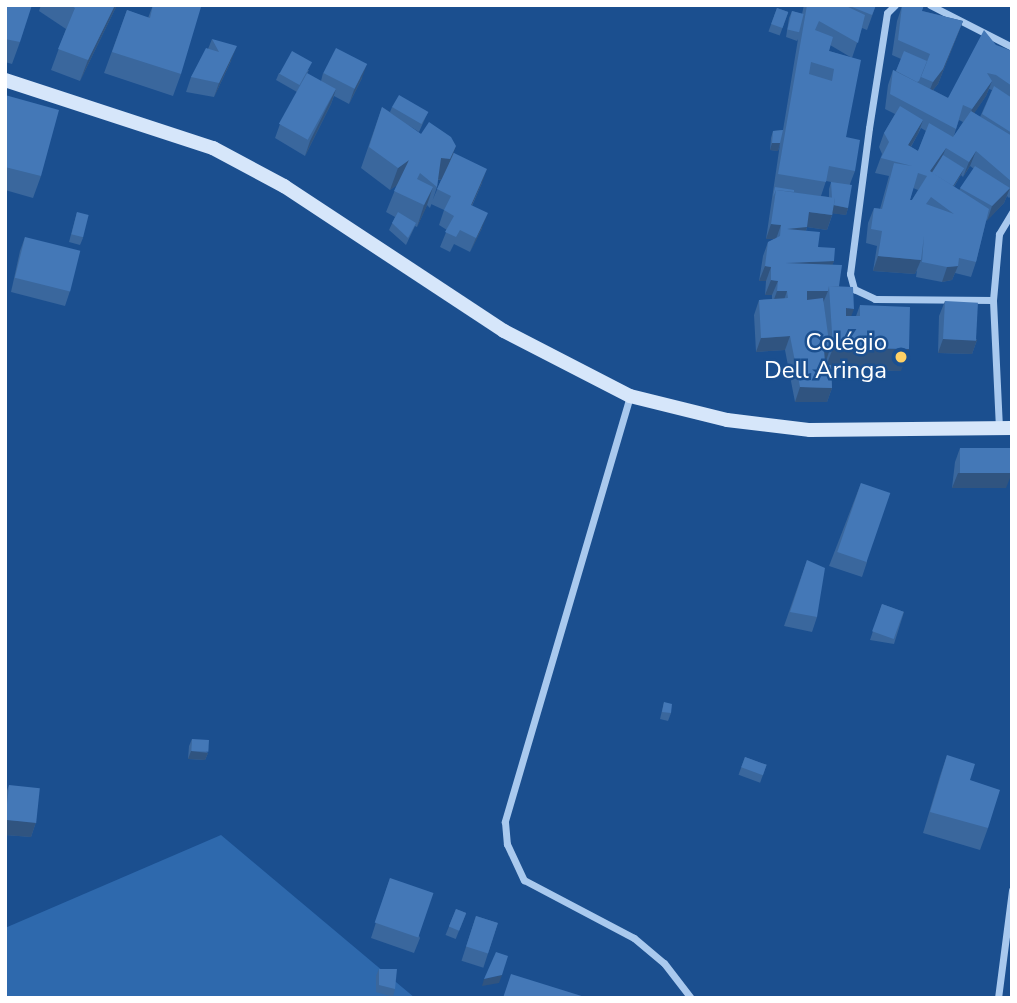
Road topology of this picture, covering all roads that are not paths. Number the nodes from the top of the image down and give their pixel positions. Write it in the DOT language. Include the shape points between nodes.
graph roads {
  1 [pos="895,5"];
  2 [pos="930,5"];
  3 [pos="1012,47"];
  4 [pos="5,80"];
  5 [pos="1012,212"];
  6 [pos="993,300"];
  7 [pos="630,396"];
  8 [pos="1005,428"];
  9 [pos="1012,890"];
  10 [pos="691,998"];
  11 [pos="998,998"];
  1 -- 6 [label="street" via="887,13 867,142 850,274 854,289 875,299"];
  2 -- 3 [label="street"];
  4 -- 7 [label="main road" via="213,148 284,186 504,331"];
  5 -- 6 [label="street" via="999,234"];
  6 -- 8 [label="street"];
  7 -- 8 [label="main road" via="727,420 810,430"];
  7 -- 10 [label="street" via="506,822 507,844 524,880 634,939 664,962"];
  9 -- 11 [label="street"];
}
